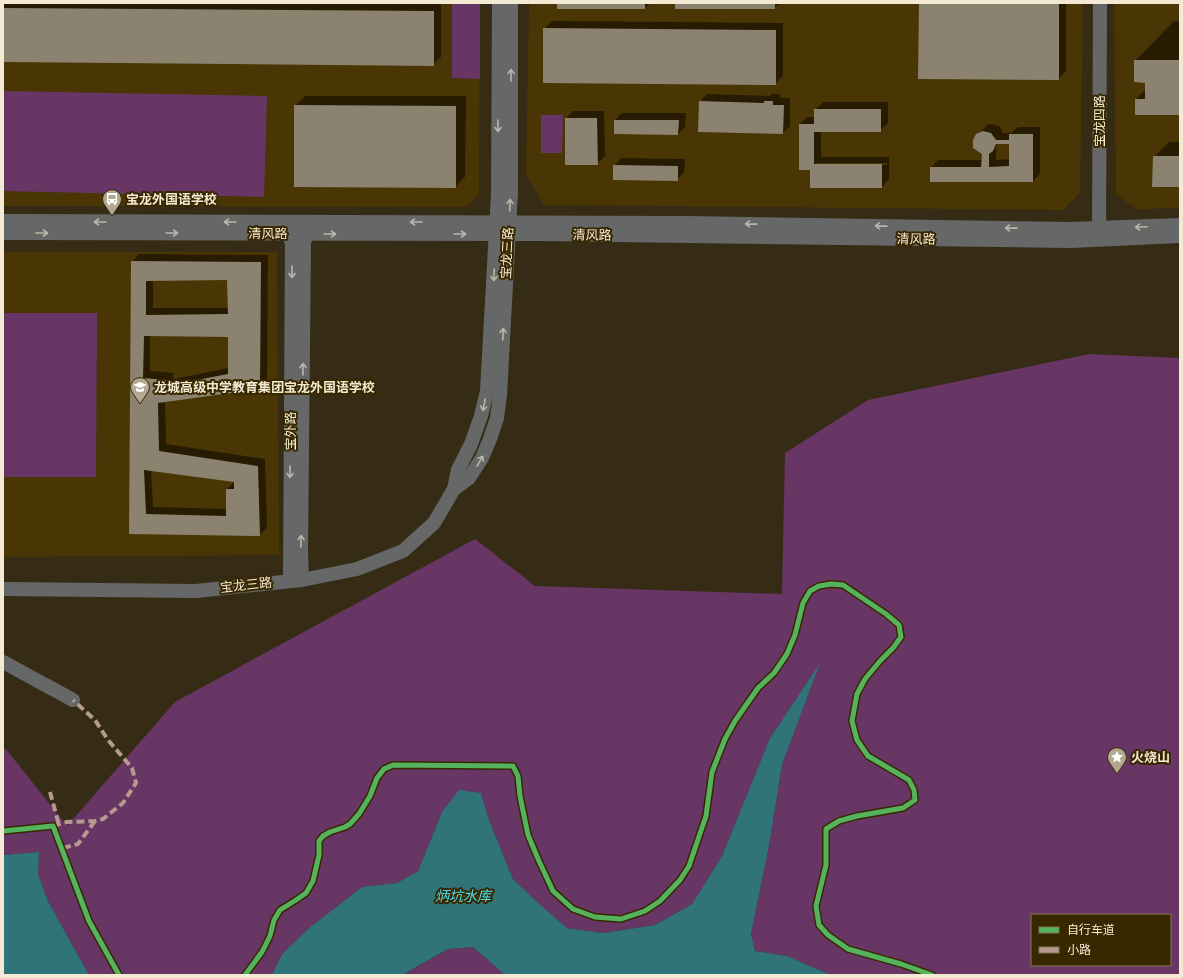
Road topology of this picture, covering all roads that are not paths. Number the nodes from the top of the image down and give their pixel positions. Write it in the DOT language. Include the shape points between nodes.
graph roads {
  1 [pos="499,3"];
  2 [pos="511,3"];
  3 [pos="1100,3"];
  4 [pos="3,221"];
  5 [pos="1180,226"];
  6 [pos="502,228"];
  7 [pos="3,233"];
  8 [pos="288,233"];
  9 [pos="308,234"];
  10 [pos="1099,234"];
  11 [pos="1180,236"];
  12 [pos="296,580"];
  13 [pos="3,589"];
  14 [pos="3,662"];
  15 [pos="73,700"];
  1 -- 6 [label="street, 宝龙三路, one-way" via="498,186"];
  6 -- 2 [label="street, 宝龙三路, one-way" via="511,192"];
  3 -- 10 [label="street, 宝龙四路"];
  6 -- 4 [label="street, 清风路, one-way"];
  5 -- 10 [label="street, 清风路, one-way"];
  9 -- 6 [label="street, 清风路, one-way"];
  6 -- 10 [label="street, 清风路" via="686,223 1062,229"];
  6 -- 12 [label="street, 宝龙三路" via="487,391 481,416 458,470 454,489 434,523 403,551 357,569"];
  7 -- 8 [label="street, 清风路, one-way"];
  8 -- 9 [label="street, 清风路"];
  8 -- 12 [label="street, 宝外路, one-way" via="292,242"];
  12 -- 9 [label="street, 宝外路, one-way" via="301,543 304,242"];
  10 -- 11 [label="street, 清风路"];
  12 -- 13 [label="street, 宝龙三路" via="196,591"];
  14 -- 15 [label="street"];
}
